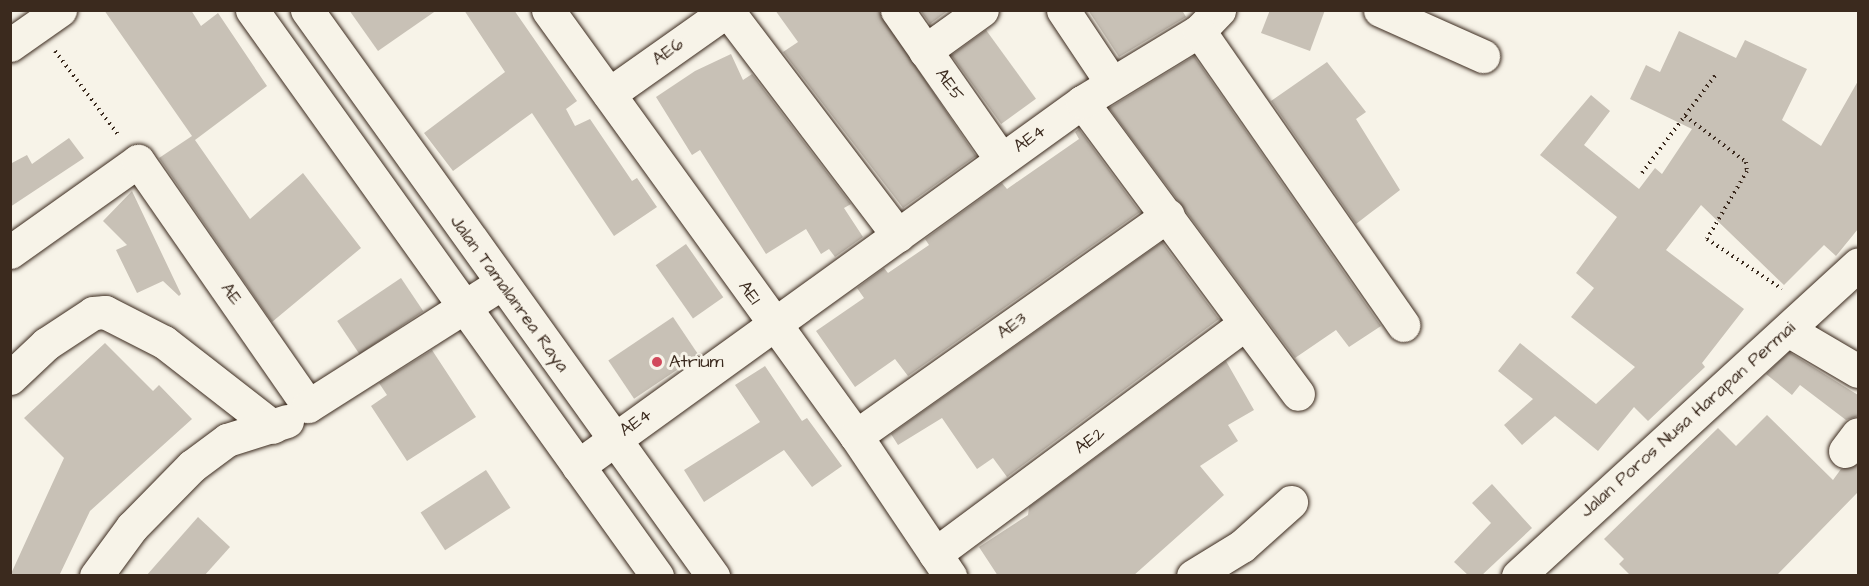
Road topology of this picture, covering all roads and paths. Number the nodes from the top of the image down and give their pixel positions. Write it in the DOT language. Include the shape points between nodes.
graph roads {
  1 [pos="252,10"];
  2 [pos="308,10"];
  3 [pos="548,10"];
  4 [pos="897,10"];
  5 [pos="982,10"];
  6 [pos="1063,10"];
  7 [pos="1380,10"];
  8 [pos="728,11"];
  9 [pos="49,18"];
  10 [pos="1209,21"];
  11 [pos="10,45"];
  12 [pos="925,51"];
  13 [pos="1482,56"];
  14 [pos="1717,73"];
  15 [pos="1112,82"];
  16 [pos="609,94"];
  17 [pos="1082,102"];
  18 [pos="1685,116"];
  19 [pos="1001,159"];
  20 [pos="138,161"];
  21 [pos="1642,173"];
  22 [pos="1168,215"];
  23 [pos="898,235"];
  24 [pos="10,252"];
  25 [pos="1858,264"];
  26 [pos="500,284"];
  27 [pos="466,308"];
  28 [pos="1799,319"];
  29 [pos="1243,325"];
  30 [pos="1403,325"];
  31 [pos="772,326"];
  32 [pos="1858,371"];
  33 [pos="10,378"];
  34 [pos="1298,394"];
  35 [pos="309,406"];
  36 [pos="273,427"];
  37 [pos="856,436"];
  38 [pos="616,437"];
  39 [pos="578,466"];
  40 [pos="1291,502"];
  41 [pos="1242,546"];
  42 [pos="943,565"];
  43 [pos="96,576"];
  44 [pos="657,576"];
  45 [pos="713,576"];
  46 [pos="1193,576"];
  47 [pos="1226,576"];
  48 [pos="1518,576"];
  1 -- 27 [label="street"];
  2 -- 26 [label="street, Jalan Tamalanrea Raya"];
  3 -- 16 [label="street, AE1"];
  4 -- 12 [label="street, AE5"];
  5 -- 12 [label="street"];
  6 -- 15 [label="street"];
  7 -- 13 [label="street"];
  8 -- 16 [label="street, AE6"];
  8 -- 23 [label="street"];
  9 -- 11 [label="street"];
  9 -- 20 [label="path"];
  10 -- 15 [label="street, AE4"];
  10 -- 30 [label="street, AE4"];
  12 -- 19 [label="street, AE5"];
  14 -- 18 [label="path"];
  15 -- 17 [label="street, AE4"];
  16 -- 31 [label="street, AE1"];
  17 -- 19 [label="street, AE4"];
  17 -- 22 [label="street"];
  18 -- 21 [label="path"];
  18 -- 28 [label="path" via="1746,162 1748,171 1707,239"];
  19 -- 23 [label="street, AE4"];
  20 -- 24 [label="street"];
  20 -- 35 [label="street, AE"];
  22 -- 29 [label="street"];
  22 -- 37 [label="street, AE3"];
  23 -- 31 [label="street, AE4"];
  25 -- 28 [label="street, Jalan Poros Nusa Harapan Permai"];
  26 -- 27 [label="street"];
  26 -- 38 [label="street, Jalan Tamalanrea Raya"];
  27 -- 35 [label="street"];
  27 -- 39 [label="street"];
  28 -- 32 [label="street"];
  28 -- 48 [label="street, Jalan Poros Nusa Harapan Permai"];
  29 -- 34 [label="street"];
  29 -- 42 [label="street, AE2"];
  31 -- 37 [label="street, AE1"];
  31 -- 38 [label="street, AE4"];
  33 -- 36 [label="street" via="46,344 93,313 105,312 164,342"];
  35 -- 36 [label="street"];
  36 -- 43 [label="street" via="226,440 192,466 132,526"];
  37 -- 42 [label="street, AE1"];
  38 -- 39 [label="street, AE4"];
  38 -- 45 [label="street, Jalan Tamalanrea Raya"];
  39 -- 44 [label="street"];
  40 -- 41 [label="street"];
  41 -- 46 [label="street"];
  41 -- 47 [label="street"];
}
